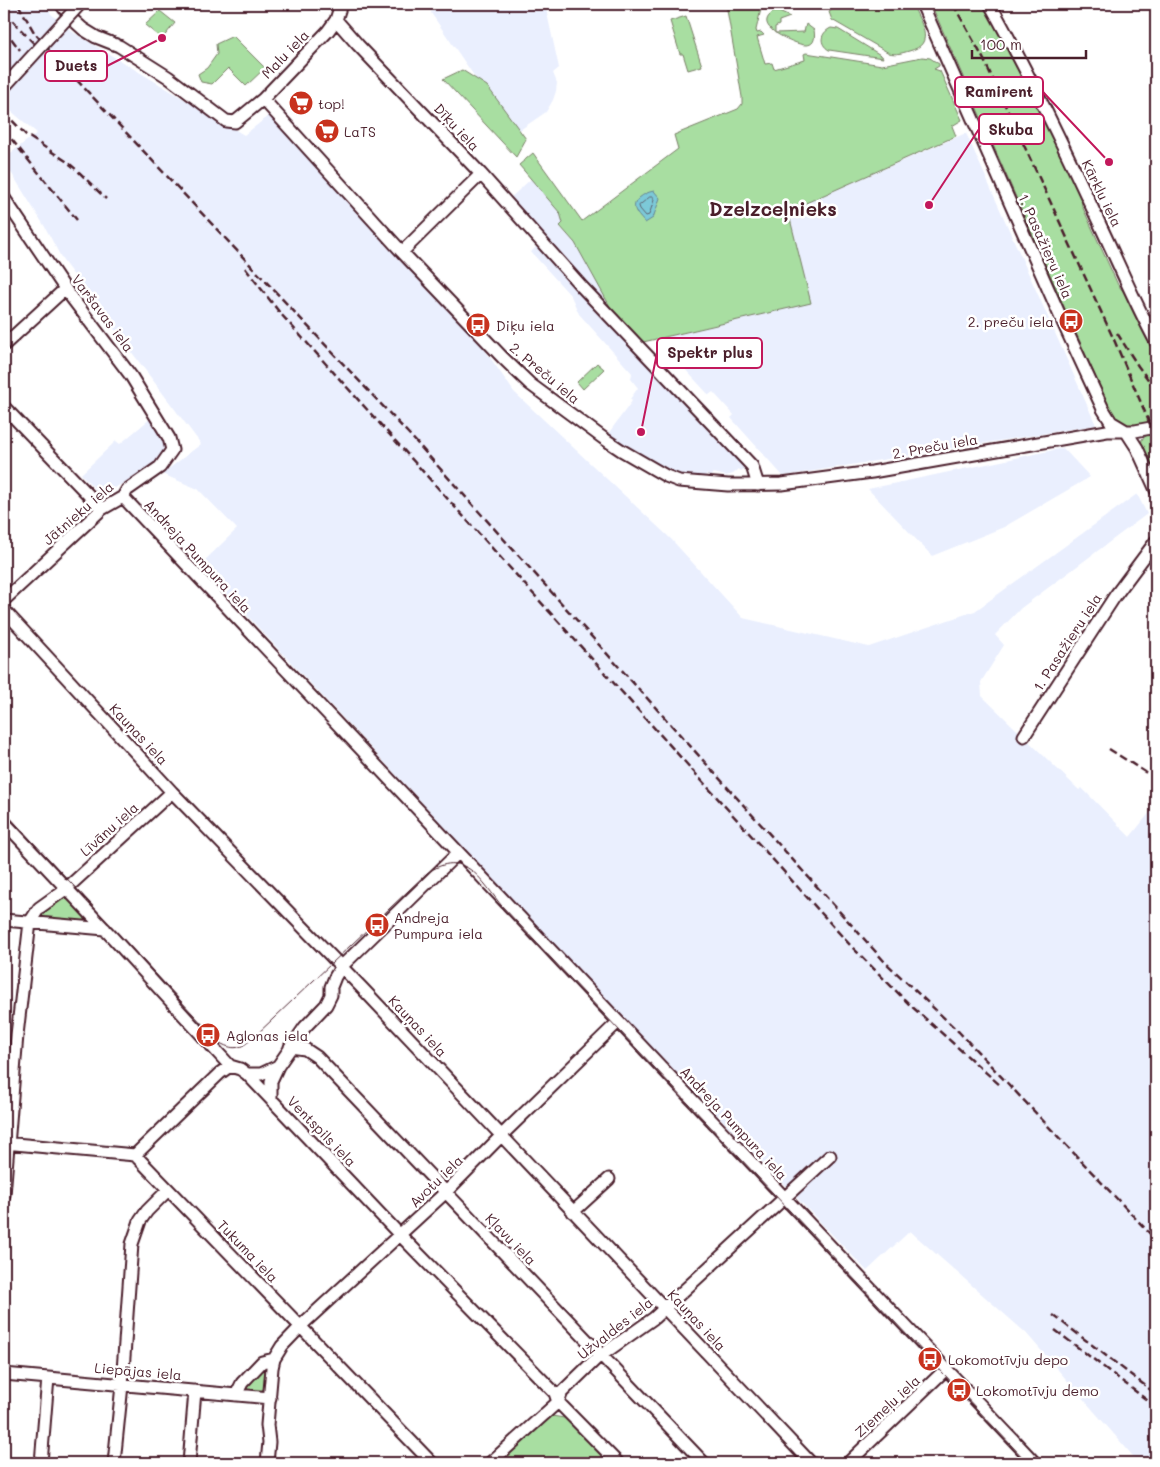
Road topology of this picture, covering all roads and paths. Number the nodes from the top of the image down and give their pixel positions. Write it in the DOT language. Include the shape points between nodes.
graph roads {
  1 [pos="61,4"];
  2 [pos="80,4"];
  3 [pos="341,4"];
  4 [pos="922,4"];
  5 [pos="990,4"];
  6 [pos="336,20"];
  7 [pos="4,87"];
  8 [pos="263,99"];
  9 [pos="481,174"];
  10 [pos="4,198"];
  11 [pos="402,252"];
  12 [pos="65,289"];
  13 [pos="1156,342"];
  14 [pos="4,345"];
  15 [pos="4,407"];
  16 [pos="1156,428"];
  17 [pos="1126,431"];
  18 [pos="172,450"];
  19 [pos="758,485"];
  20 [pos="1156,490"];
  21 [pos="123,497"];
  22 [pos="102,509"];
  23 [pos="1156,541"];
  24 [pos="4,600"];
  25 [pos="4,610"];
  26 [pos="1024,736"];
  27 [pos="172,792"];
  28 [pos="4,822"];
  29 [pos="458,852"];
  30 [pos="66,888"];
  31 [pos="4,920"];
  32 [pos="30,922"];
  33 [pos="105,929"];
  34 [pos="341,967"];
  35 [pos="618,1022"];
  36 [pos="290,1047"];
  37 [pos="230,1066"];
  38 [pos="278,1066"];
  39 [pos="247,1074"];
  40 [pos="271,1100"];
  41 [pos="502,1136"];
  42 [pos="6,1143"];
  43 [pos="135,1155"];
  44 [pos="830,1156"];
  45 [pos="609,1179"];
  46 [pos="168,1190"];
  47 [pos="446,1192"];
  48 [pos="4,1195"];
  49 [pos="784,1198"];
  50 [pos="573,1212"];
  51 [pos="400,1235"];
  52 [pos="665,1308"];
  53 [pos="300,1327"];
  54 [pos="602,1356"];
  55 [pos="274,1359"];
  56 [pos="946,1370"];
  57 [pos="4,1374"];
  58 [pos="48,1378"];
  59 [pos="122,1385"];
  60 [pos="195,1391"];
  61 [pos="236,1395"];
  62 [pos="270,1398"];
  63 [pos="558,1402"];
  64 [pos="40,1463"];
  65 [pos="114,1463"];
  66 [pos="189,1463"];
  67 [pos="267,1463"];
  68 [pos="432,1463"];
  69 [pos="490,1463"];
  70 [pos="618,1463"];
  71 [pos="704,1463"];
  72 [pos="810,1463"];
  73 [pos="848,1463"];
  74 [pos="1035,1463"];
  1 -- 8 [label="street" via="83,29 119,46 168,77 226,121 235,122"];
  2 -- 7 [label="street, bridge"];
  3 -- 6 [label="street, Malu iela"];
  4 -- 17 [label="street, 1. Pasažieru iela" via="1103,410 1111,422"];
  5 -- 13 [label="street, Kārklu iela" via="1030,79"];
  6 -- 8 [label="street, Malu iela"];
  6 -- 9 [label="street, Dīķu iela"];
  8 -- 11 [label="street, 2. Preču iela"];
  9 -- 11 [label="street"];
  9 -- 19 [label="street, Dīķu iela" via="582,287 752,466"];
  10 -- 12 [label="street, Varšavas iela"];
  11 -- 19 [label="street, 2. Preču iela" via="526,379 621,450 679,481"];
  12 -- 14 [label="street"];
  12 -- 18 [label="street, Varšavas iela" via="131,376 169,438"];
  15 -- 22 [label="street"];
  16 -- 17 [label="street, 2. Preču iela"];
  17 -- 19 [label="street, 2. Preču iela" via="1107,431 872,472"];
  17 -- 20 [label="street, 1. Pasažieru iela"];
  18 -- 21 [label="street, Jātnieku iela" via="160,467 127,490"];
  21 -- 22 [label="street, Jātnieku iela"];
  21 -- 29 [label="street, Andreja Pumpura iela"];
  22 -- 24 [label="street, Jātnieku iela"];
  23 -- 26 [label="street, 1. Pasažieru iela" via="1115,596"];
  25 -- 27 [label="street, Kauņas iela"];
  27 -- 30 [label="street, Līvānu iela"];
  27 -- 34 [label="street, Kauņas iela"];
  28 -- 30 [label="street, Ventspils iela"];
  29 -- 34 [label="street"];
  29 -- 35 [label="street, Andreja Pumpura iela"];
  30 -- 32 [label="street, Līvānu iela" via="39,908"];
  30 -- 33 [label="street, Ventspils iela"];
  31 -- 32 [label="street"];
  32 -- 33 [label="street"];
  32 -- 42 [label="street"];
  33 -- 37 [label="street, Ventspils iela"];
  34 -- 36 [label="street" via="326,1005"];
  34 -- 41 [label="street, Kauņas iela"];
  35 -- 41 [label="street, Avotu iela"];
  35 -- 49 [label="street, Andreja Pumpura iela"];
  36 -- 38 [label="street"];
  36 -- 47 [label="street, Kļavu iela" via="306,1049 318,1057"];
  37 -- 39 [label="street, Ventspils iela"];
  37 -- 43 [label="street"];
  38 -- 39 [label="street" via="261,1074"];
  38 -- 40 [label="street" via="271,1081"];
  39 -- 40 [label="street, Ventspils iela"];
  40 -- 51 [label="street, Ventspils iela"];
  41 -- 47 [label="street, Avotu iela"];
  41 -- 50 [label="street, Kauņas iela"];
  42 -- 43 [label="street"];
  42 -- 48 [label="street"];
  43 -- 46 [label="street, Tukuma iela"];
  44 -- 49 [label="street, Užvaldes iela"];
  45 -- 50 [label="street"];
  46 -- 53 [label="street, Tukuma iela"];
  46 -- 59 [label="street" via="140,1221 132,1244"];
  47 -- 51 [label="street, Avotu iela"];
  47 -- 54 [label="street, Kļavu iela"];
  49 -- 52 [label="street, Užvaldes iela"];
  49 -- 56 [label="street, Andreja Pumpura iela"];
  50 -- 52 [label="street, Kauņas iela"];
  51 -- 53 [label="street, Avotu iela"];
  51 -- 63 [label="street, Ventspils iela" via="554,1393"];
  52 -- 54 [label="street, Užvaldes iela"];
  52 -- 72 [label="street, Kauņas iela"];
  53 -- 55 [label="street, Avotu iela"];
  53 -- 68 [label="street, Tukuma iela"];
  54 -- 63 [label="street, Užvaldes iela" via="568,1385"];
  54 -- 71 [label="street, Kļavu iela"];
  55 -- 61 [label="street, Avotu iela" via="262,1362 242,1382"];
  55 -- 62 [label="street"];
  56 -- 73 [label="street, Ziemeļu iela"];
  56 -- 74 [label="street, Andreja Pumpura iela"];
  57 -- 58 [label="street, Liepājas iela"];
  58 -- 59 [label="street, Liepājas iela"];
  58 -- 64 [label="street"];
  59 -- 60 [label="street, Liepājas iela"];
  59 -- 65 [label="street"];
  60 -- 61 [label="street, Liepājas iela"];
  60 -- 66 [label="street"];
  61 -- 62 [label="street, Liepājas iela"];
  62 -- 67 [label="street"];
  63 -- 69 [label="street, Užvaldes iela"];
  63 -- 70 [label="street, Ventspils iela"];
}
